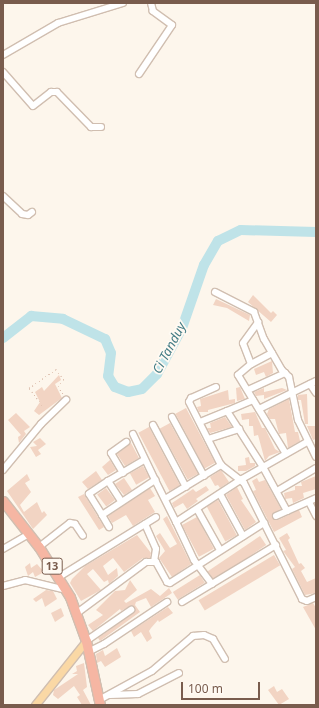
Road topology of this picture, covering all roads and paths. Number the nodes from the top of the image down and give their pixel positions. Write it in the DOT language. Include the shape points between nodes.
graph roads {
  1 [pos="123,3"];
  2 [pos="151,3"];
  3 [pos="3,55"];
  4 [pos="3,72"];
  5 [pos="139,74"];
  6 [pos="101,127"];
  7 [pos="3,196"];
  8 [pos="32,212"];
  9 [pos="215,292"];
  10 [pos="258,322"];
  11 [pos="272,353"];
  12 [pos="251,364"];
  13 [pos="285,373"];
  14 [pos="316,381"];
  15 [pos="310,384"];
  16 [pos="216,387"];
  17 [pos="248,390"];
  18 [pos="293,393"];
  19 [pos="316,393"];
  20 [pos="66,400"];
  21 [pos="253,400"];
  22 [pos="42,405"];
  23 [pos="259,409"];
  24 [pos="227,411"];
  25 [pos="172,417"];
  26 [pos="200,422"];
  27 [pos="153,426"];
  28 [pos="239,429"];
  29 [pos="133,434"];
  30 [pos="208,439"];
  31 [pos="126,442"];
  32 [pos="307,442"];
  33 [pos="286,454"];
  34 [pos="316,457"];
  35 [pos="144,460"];
  36 [pos="221,464"];
  37 [pos="263,467"];
  38 [pos="316,468"];
  39 [pos="3,470"];
  40 [pos="123,473"];
  41 [pos="204,476"];
  42 [pos="242,479"];
  43 [pos="155,480"];
  44 [pos="108,481"];
  45 [pos="186,487"];
  46 [pos="277,491"];
  47 [pos="220,494"];
  48 [pos="316,498"];
  49 [pos="165,499"];
  50 [pos="3,501"];
  51 [pos="121,501"];
  52 [pos="309,502"];
  53 [pos="197,509"];
  54 [pos="287,511"];
  55 [pos="102,515"];
  56 [pos="276,516"];
  57 [pos="316,516"];
  58 [pos="156,517"];
  59 [pos="176,522"];
  60 [pos="264,523"];
  61 [pos="145,524"];
  62 [pos="109,527"];
  63 [pos="29,534"];
  64 [pos="83,536"];
  65 [pos="243,536"];
  66 [pos="276,546"];
  67 [pos="39,547"];
  68 [pos="3,549"];
  69 [pos="220,550"];
  70 [pos="154,560"];
  71 [pos="199,565"];
  72 [pos="59,577"];
  73 [pos="212,584"];
  74 [pos="3,586"];
  75 [pos="67,591"];
  76 [pos="315,600"];
  77 [pos="167,602"];
  78 [pos="182,602"];
  79 [pos="131,610"];
  80 [pos="77,614"];
  81 [pos="86,641"];
  82 [pos="88,652"];
  83 [pos="225,659"];
  84 [pos="178,673"];
  85 [pos="110,696"];
  86 [pos="100,703"];
  87 [pos="34,705"];
  1 -- 3 [label="street" via="58,23"];
  2 -- 5 [label="street" via="151,9 172,25"];
  4 -- 6 [label="street" via="33,106 51,92 56,92 91,127"];
  7 -- 8 [label="street" via="22,214 28,215"];
  9 -- 10 [label="street" via="249,308"];
  10 -- 11 [label="street"];
  10 -- 12 [label="street" via="243,342"];
  11 -- 12 [label="street"];
  11 -- 13 [label="street"];
  12 -- 17 [label="street" via="238,374"];
  13 -- 17 [label="street"];
  13 -- 18 [label="street" via="289,377"];
  14 -- 15 [label="street"];
  15 -- 18 [label="street"];
  15 -- 19 [label="street"];
  16 -- 26 [label="street" via="190,400"];
  17 -- 21 [label="street"];
  18 -- 23 [label="street"];
  18 -- 32 [label="street" via="298,420"];
  20 -- 22 [label="path" via="58,386 64,380 56,369 29,388"];
  20 -- 39 [label="street" via="41,424"];
  21 -- 23 [label="street"];
  21 -- 24 [label="street"];
  23 -- 33 [label="street"];
  24 -- 26 [label="street"];
  24 -- 28 [label="street"];
  25 -- 41 [label="street"];
  26 -- 30 [label="street"];
  27 -- 45 [label="street"];
  28 -- 30 [label="street"];
  28 -- 37 [label="street"];
  29 -- 35 [label="street"];
  30 -- 36 [label="street"];
  31 -- 40 [label="street" via="111,453"];
  32 -- 33 [label="street"];
  32 -- 34 [label="street"];
  33 -- 37 [label="street"];
  35 -- 40 [label="street"];
  35 -- 43 [label="street"];
  36 -- 41 [label="street"];
  36 -- 42 [label="street"];
  37 -- 42 [label="street"];
  37 -- 46 [label="street"];
  38 -- 46 [label="street"];
  40 -- 44 [label="street"];
  41 -- 45 [label="street"];
  42 -- 47 [label="street"];
  42 -- 60 [label="street"];
  43 -- 49 [label="street"];
  43 -- 51 [label="street"];
  44 -- 51 [label="street"];
  44 -- 55 [label="street" via="89,494"];
  45 -- 49 [label="street"];
  46 -- 54 [label="street"];
  47 -- 53 [label="street"];
  47 -- 65 [label="street"];
  48 -- 52 [label="street"];
  49 -- 59 [label="street"];
  50 -- 63 [label="highway, 13"];
  51 -- 55 [label="street"];
  52 -- 54 [label="street"];
  52 -- 57 [label="street"];
  53 -- 59 [label="street"];
  53 -- 69 [label="street"];
  54 -- 56 [label="street"];
  55 -- 62 [label="street"];
  58 -- 61 [label="street"];
  59 -- 71 [label="street"];
  60 -- 65 [label="street"];
  60 -- 66 [label="street"];
  61 -- 70 [label="street" via="156,549"];
  61 -- 72 [label="street"];
  63 -- 67 [label="highway, 13"];
  63 -- 68 [label="street"];
  64 -- 67 [label="street" via="75,524 70,523"];
  65 -- 69 [label="street"];
  66 -- 73 [label="street"];
  66 -- 76 [label="street" via="302,599"];
  67 -- 72 [label="highway, 13"];
  69 -- 71 [label="street"];
  70 -- 71 [label="street" via="169,583"];
  70 -- 80 [label="street" via="146,562"];
  71 -- 73 [label="street"];
  72 -- 75 [label="highway, 13"];
  73 -- 78 [label="street"];
  74 -- 75 [label="street" via="25,580"];
  75 -- 80 [label="highway, 13"];
  77 -- 82 [label="street"];
  79 -- 81 [label="street"];
  80 -- 81 [label="highway, 13"];
  81 -- 82 [label="highway, 13"];
  81 -- 87 [label="main road"];
  82 -- 86 [label="highway, 13"];
  83 -- 85 [label="street" via="217,642 209,637 196,635 152,671"];
  84 -- 85 [label="street" via="138,694"];
  85 -- 86 [label="street"];
}
